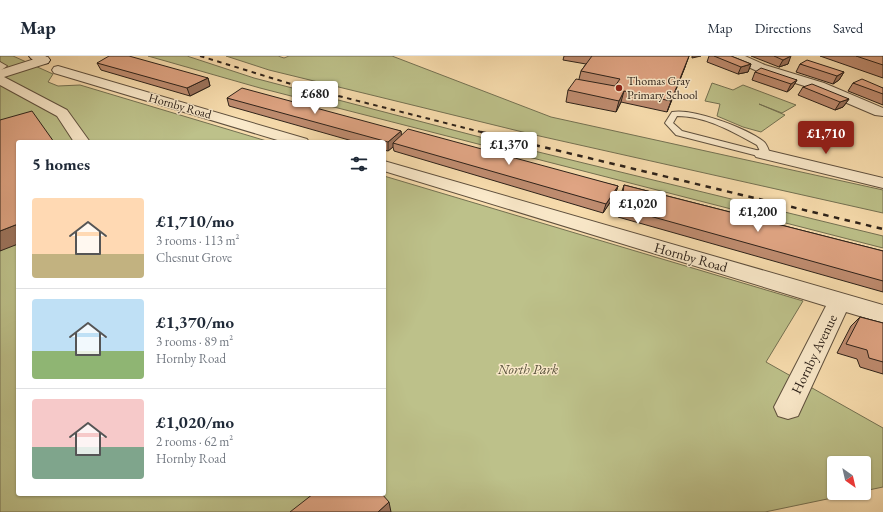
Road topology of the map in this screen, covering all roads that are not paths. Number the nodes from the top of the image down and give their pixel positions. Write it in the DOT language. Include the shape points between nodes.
graph roads {
  1 [pos="735,56"];
  2 [pos="40,58"];
  3 [pos="0,64"];
  4 [pos="0,69"];
  5 [pos="58,70"];
  6 [pos="0,74"];
  7 [pos="0,80"];
  8 [pos="877,114"];
  9 [pos="81,140"];
  10 [pos="294,140"];
  11 [pos="762,154"];
  12 [pos="386,167"];
  13 [pos="883,183"];
  14 [pos="840,301"];
  15 [pos="883,314"];
  16 [pos="788,407"];
  1 -- 8 [label="street" via="761,68 819,86"];
  2 -- 6 [label="street"];
  3 -- 4 [label="lane" via="4,66"];
  5 -- 10 [label="street, Hornby Road"];
  7 -- 9 [label="street" via="62,113"];
  11 -- 11 [label="lane" via="692,137 680,133 668,123 675,114 721,123 761,143 765,151"];
  11 -- 13 [label="street"];
  12 -- 14 [label="street, Hornby Road"];
  14 -- 15 [label="street, Hornby Road"];
  14 -- 16 [label="street, Hornby Avenue"];
}
